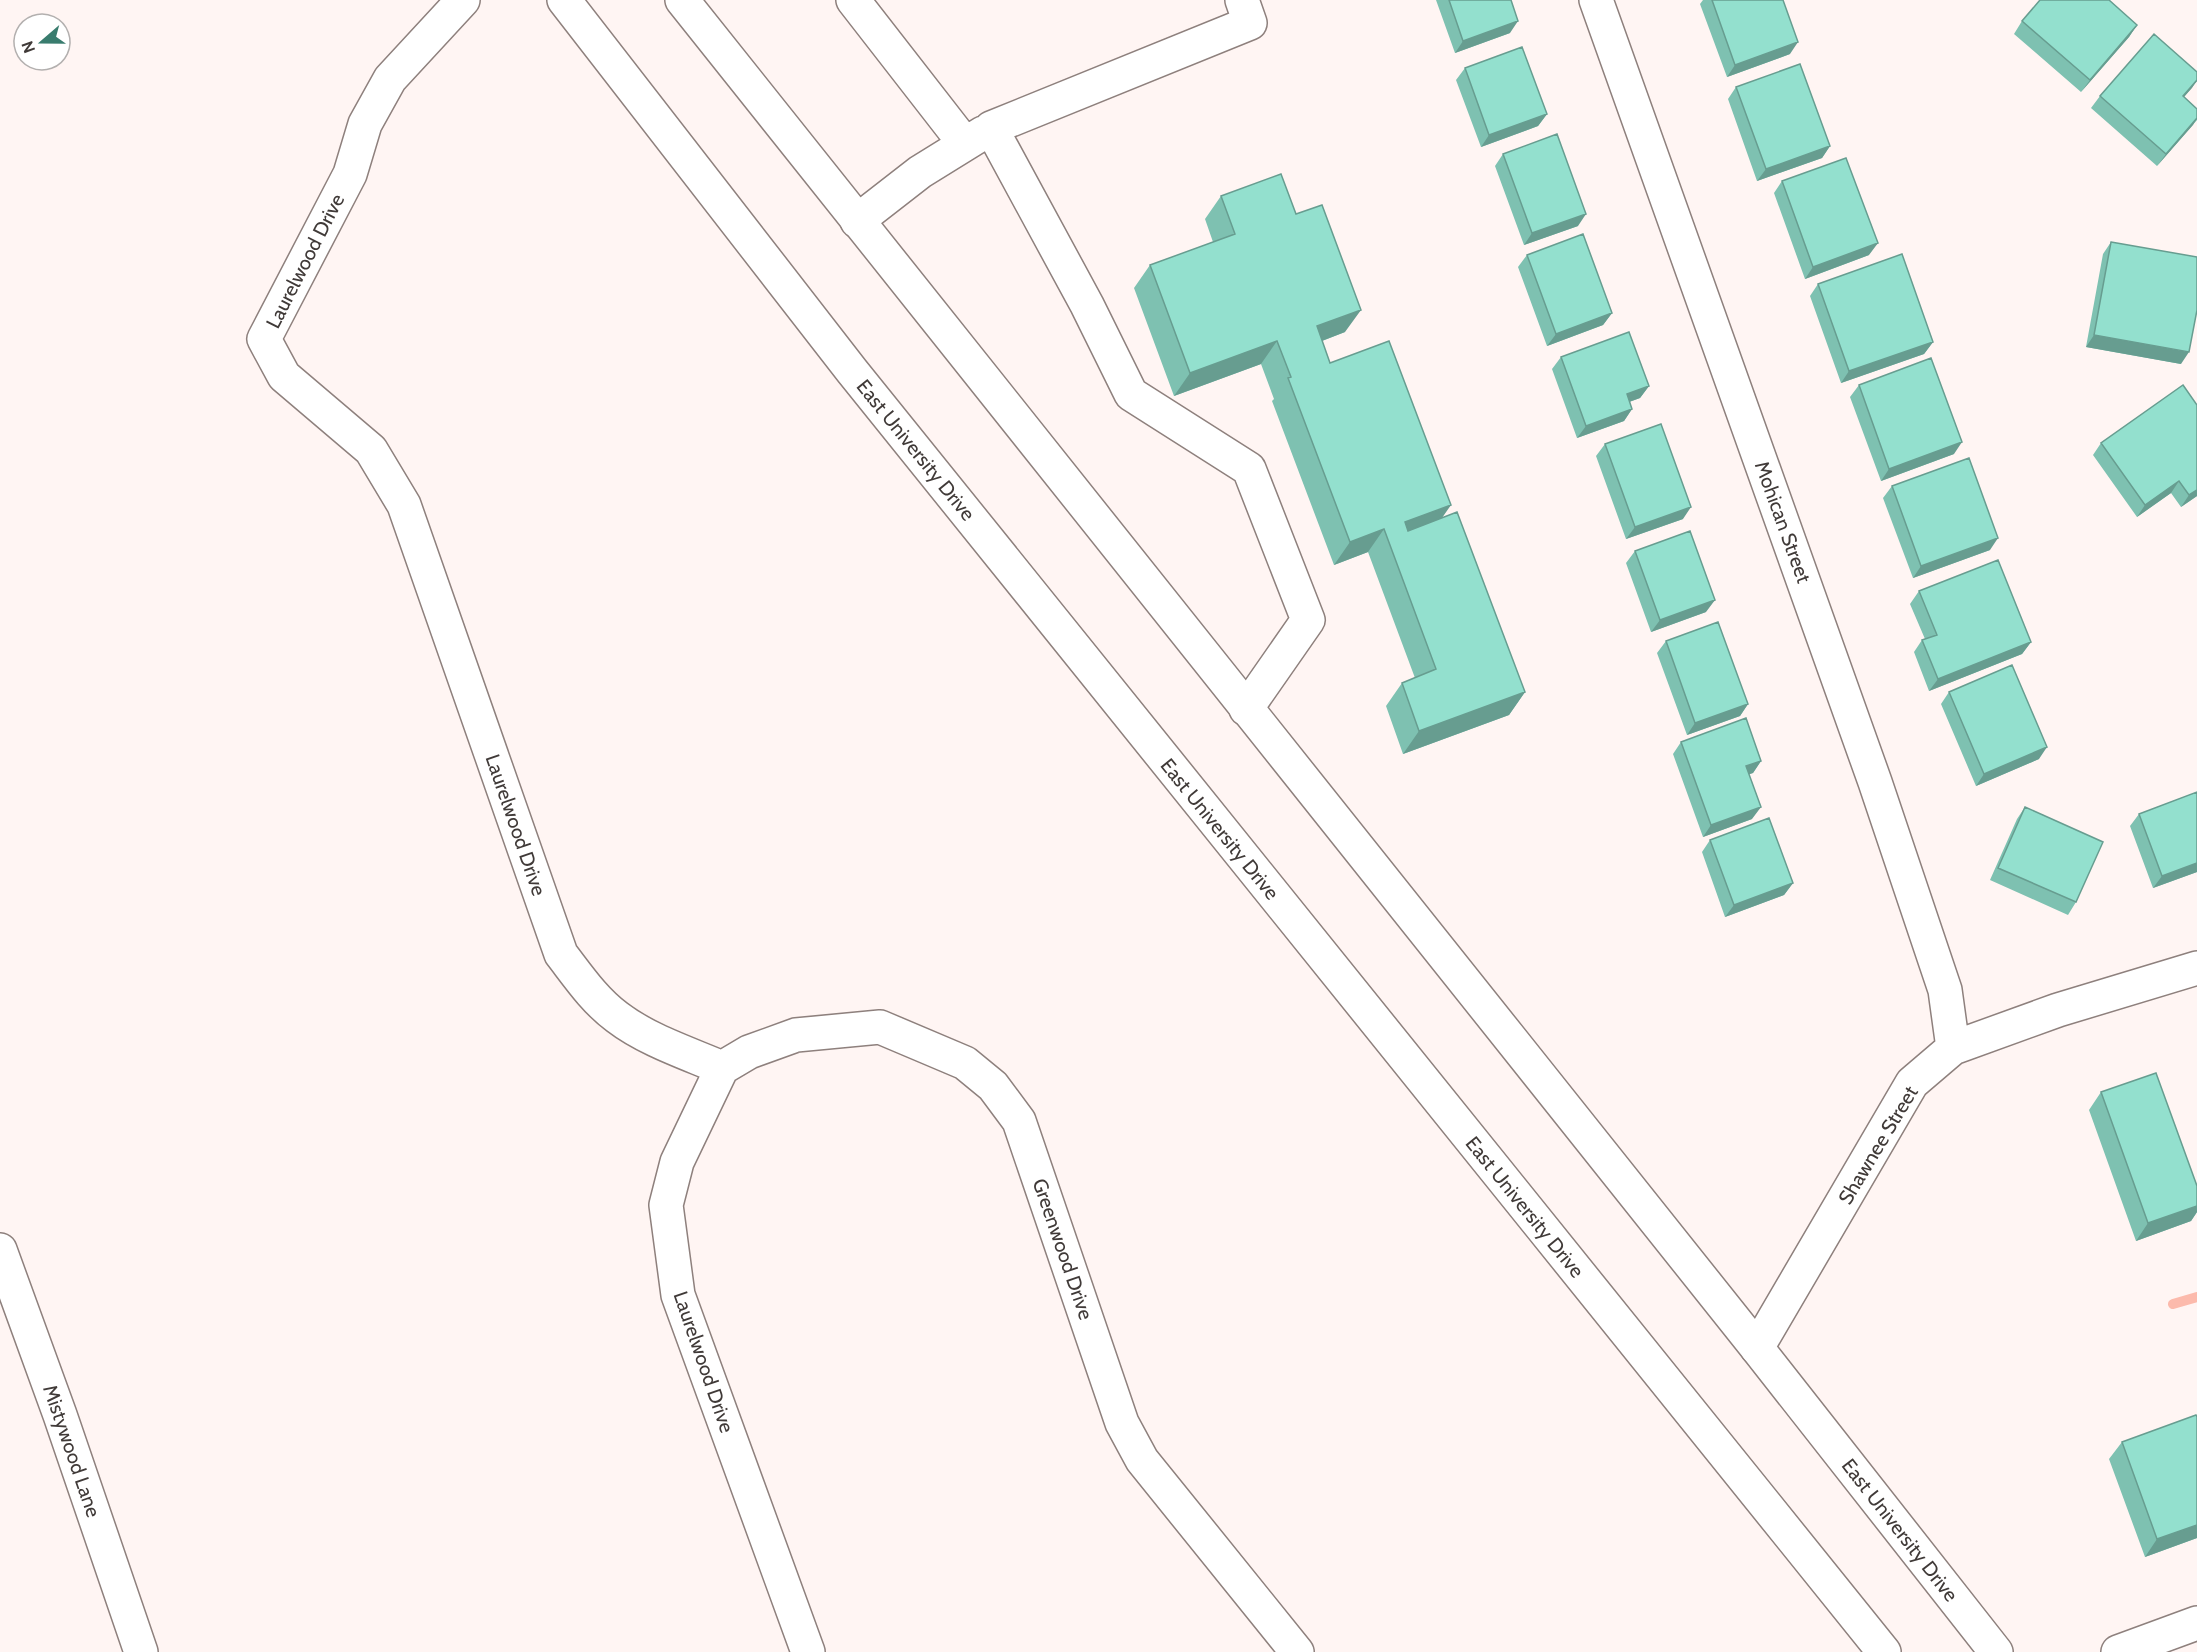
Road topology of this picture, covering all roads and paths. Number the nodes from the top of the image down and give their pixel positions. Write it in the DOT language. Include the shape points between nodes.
graph roads {
  1 [pos="463,0"];
  2 [pos="564,0"];
  3 [pos="682,0"];
  4 [pos="853,0"];
  5 [pos="1242,0"];
  6 [pos="1596,0"];
  7 [pos="978,136"];
  8 [pos="857,221"];
  9 [pos="1246,709"];
  10 [pos="2197,968"];
  11 [pos="1953,1048"];
  12 [pos="722,1068"];
  13 [pos="0,1250"];
  14 [pos="1757,1348"];
  15 [pos="2197,1623"];
  16 [pos="141,1652"];
  17 [pos="808,1652"];
  18 [pos="1297,1652"];
  19 [pos="1884,1652"];
  20 [pos="1996,1652"];
  21 [pos="2118,1652"];
  1 -- 12 [label="street, Laurelwood Drive" via="390,79 365,124 350,174 264,339 284,376 371,450 404,505 561,954 587,989 617,1017 659,1041"];
  2 -- 19 [label="street, East University Drive" via="860,381"];
  3 -- 8 [label="street, East University Drive"];
  4 -- 7 [label="street"];
  5 -- 7 [label="street" via="1250,23"];
  6 -- 11 [label="street, Mohican Street" via="1875,782 1945,990"];
  7 -- 8 [label="street" via="920,172"];
  7 -- 9 [label="street" via="1087,305 1131,394 1249,469 1308,620"];
  8 -- 9 [label="street, East University Drive"];
  9 -- 14 [label="street, East University Drive"];
  10 -- 11 [label="street, Shawnee Street" via="2058,1010"];
  11 -- 14 [label="street, Shawnee Street" via="1912,1083"];
  12 -- 17 [label="street, Laurelwood Drive" via="677,1162 666,1205 678,1295"];
  12 -- 18 [label="street, Greenwood Drive" via="749,1052 796,1035 880,1027 965,1063 993,1086 1019,1121 1122,1423 1142,1460"];
  13 -- 16 [label="street, Mistywood Lane"];
  14 -- 20 [label="street, East University Drive"];
  15 -- 21 [label="street"];
}
